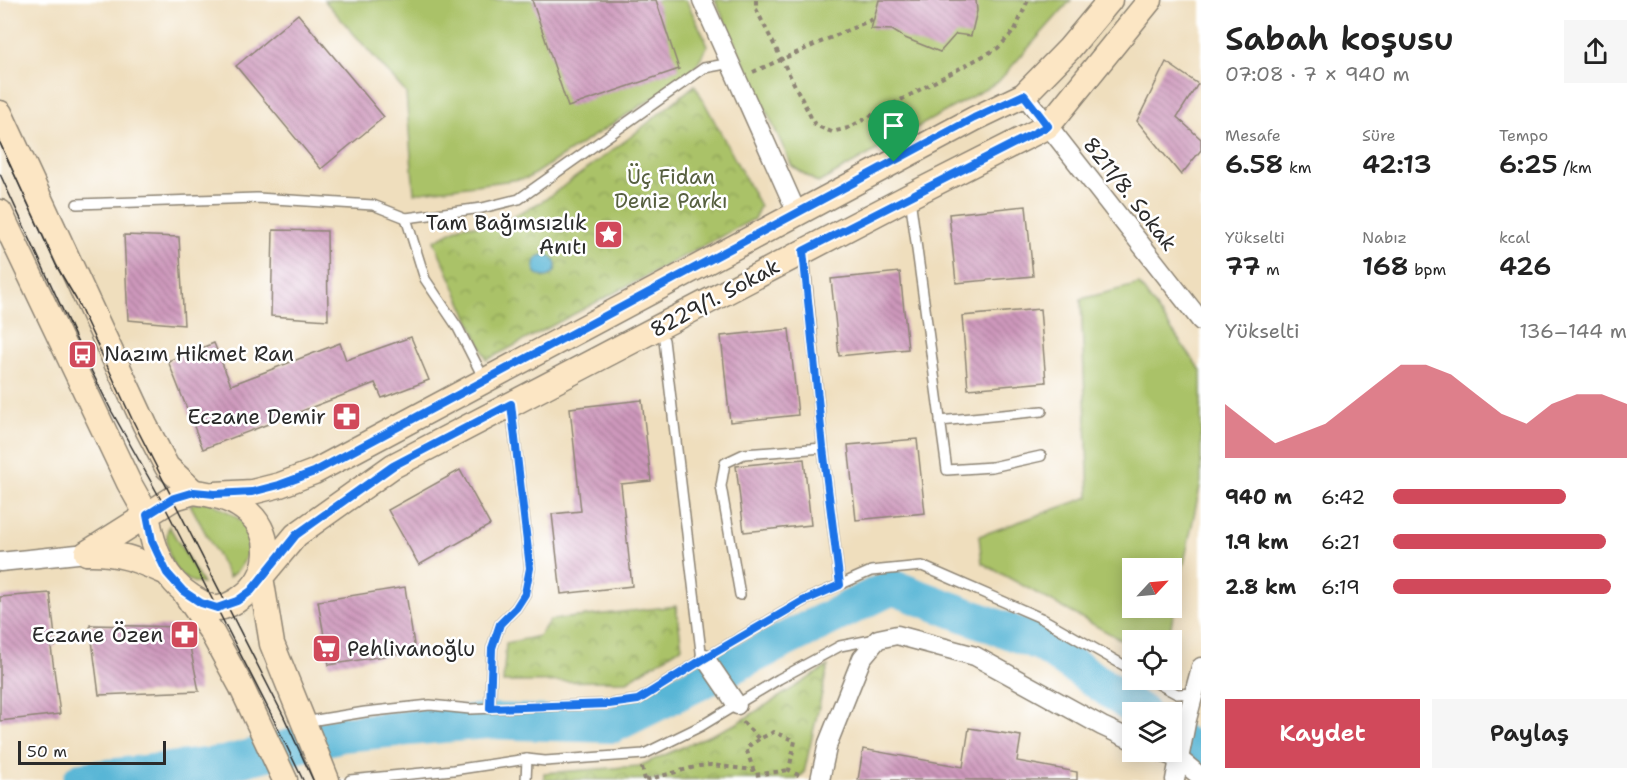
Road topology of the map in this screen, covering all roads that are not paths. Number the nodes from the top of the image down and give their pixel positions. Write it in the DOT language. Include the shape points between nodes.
graph roads {
  1 [pos="702,0"];
  2 [pos="1110,0"];
  3 [pos="1150,0"];
  4 [pos="734,71"];
  5 [pos="1024,95"];
  6 [pos="0,113"];
  7 [pos="1048,126"];
  8 [pos="910,195"];
  9 [pos="77,204"];
  10 [pos="0,212"];
  11 [pos="797,213"];
  12 [pos="405,218"];
  13 [pos="803,251"];
  14 [pos="1201,321"];
  15 [pos="664,340"];
  16 [pos="485,380"];
  17 [pos="511,404"];
  18 [pos="1042,411"];
  19 [pos="940,421"];
  20 [pos="823,448"];
  21 [pos="1041,456"];
  22 [pos="204,493"];
  23 [pos="147,515"];
  24 [pos="87,553"];
  25 [pos="0,562"];
  26 [pos="261,577"];
  27 [pos="175,582"];
  28 [pos="840,585"];
  29 [pos="740,595"];
  30 [pos="878,639"];
  31 [pos="703,659"];
  32 [pos="1122,664"];
  33 [pos="1201,667"];
  34 [pos="1170,690"];
  35 [pos="1198,694"];
  36 [pos="734,707"];
  37 [pos="490,708"];
  38 [pos="305,729"];
  39 [pos="1122,735"];
  40 [pos="1182,744"];
  41 [pos="526,759"];
  42 [pos="1182,761"];
  43 [pos="1178,762"];
  44 [pos="324,773"];
  45 [pos="1201,777"];
  46 [pos="284,778"];
  47 [pos="813,779"];
  48 [pos="350,780"];
  49 [pos="526,780"];
  50 [pos="1175,780"];
  1 -- 4 [label="street"];
  2 -- 5 [label="street, 8229/1. Sokak"];
  3 -- 7 [label="street, 8229/1. Sokak"];
  4 -- 11 [label="street"];
  4 -- 12 [label="lane" via="704,68 519,199"];
  5 -- 7 [label="street, 8211/8. Sokak"];
  5 -- 11 [label="street, 8229/1. Sokak"];
  6 -- 22 [label="street" via="167,467"];
  7 -- 8 [label="street, 8229/1. Sokak"];
  7 -- 14 [label="street, 8211/8. Sokak"];
  8 -- 13 [label="street, 8229/1. Sokak"];
  8 -- 19 [label="lane"];
  9 -- 12 [label="lane" via="256,198 373,205"];
  10 -- 23 [label="street"];
  11 -- 16 [label="street, 8229/1. Sokak"];
  12 -- 16 [label="lane" via="425,279 458,328"];
  13 -- 17 [label="street, 8229/1. Sokak"];
  13 -- 20 [label="lane"];
  15 -- 31 [label="lane"];
  16 -- 22 [label="street, 8229/1. Sokak" via="314,472 252,492"];
  17 -- 26 [label="street, 8229/1. Sokak" via="393,466 296,535"];
  17 -- 37 [label="lane" via="530,568 525,594 500,624 492,648"];
  18 -- 19 [label="lane"];
  19 -- 21 [label="lane" via="946,470 992,467"];
  20 -- 28 [label="lane"];
  20 -- 29 [label="lane" via="744,454 725,463 721,486"];
  22 -- 23 [label="street" via="174,498"];
  22 -- 26 [label="street" via="249,513 260,527 266,543"];
  23 -- 24 [label="street"];
  23 -- 27 [label="street" via="152,541"];
  24 -- 25 [label="street"];
  24 -- 27 [label="street" via="130,557"];
  26 -- 27 [label="street" via="237,601 217,608 201,603"];
  26 -- 38 [label="street" via="272,644"];
  27 -- 46 [label="street" via="211,631 242,686"];
  28 -- 31 [label="lane" via="803,601"];
  28 -- 32 [label="lane" via="871,571 922,566 1041,618"];
  30 -- 36 [label="lane" via="840,646"];
  30 -- 39 [label="street" via="897,635 975,657"];
  30 -- 47 [label="street" via="862,658"];
  31 -- 36 [label="street"];
  31 -- 37 [label="lane" via="638,700"];
  33 -- 35 [label="street"];
  34 -- 35 [label="lane"];
  35 -- 40 [label="street"];
  36 -- 41 [label="lane" via="644,753"];
  37 -- 38 [label="lane" via="430,705 365,712 316,720"];
  38 -- 44 [label="street"];
  41 -- 48 [label="lane"];
  41 -- 49 [label="lane"];
  42 -- 45 [label="street"];
  43 -- 50 [label="street"];
}
